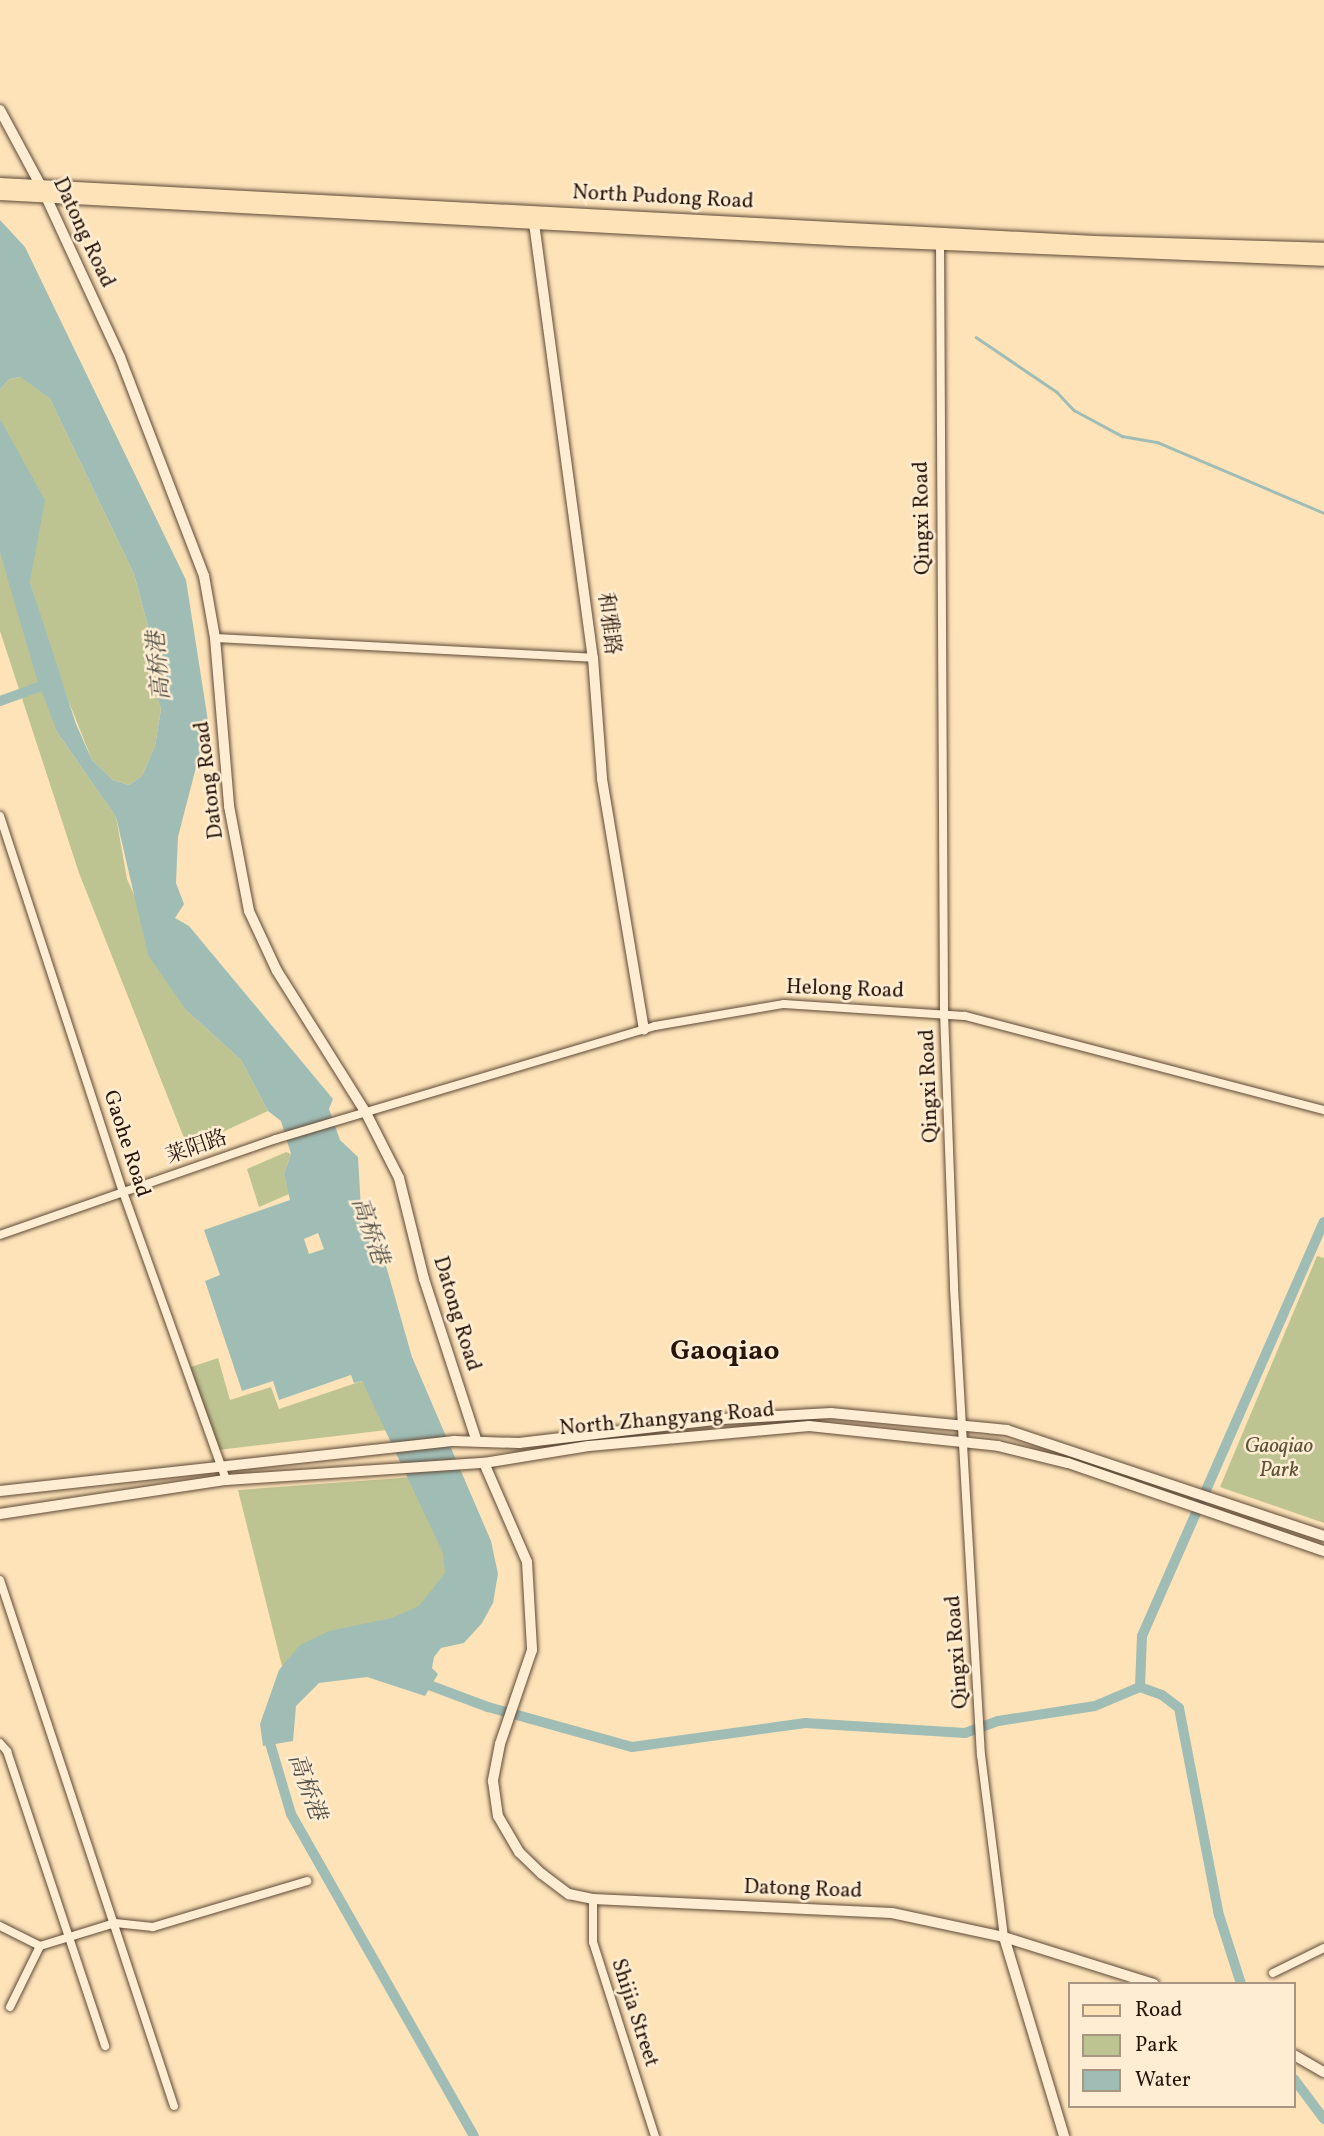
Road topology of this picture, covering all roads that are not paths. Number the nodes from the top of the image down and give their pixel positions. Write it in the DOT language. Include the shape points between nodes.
graph roads {
  1 [pos="0,110"];
  2 [pos="0,184"];
  3 [pos="43,192"];
  4 [pos="0,194"];
  5 [pos="534,223"];
  6 [pos="940,237"];
  7 [pos="1324,249"];
  8 [pos="1324,260"];
  9 [pos="215,638"];
  10 [pos="593,658"];
  11 [pos="0,816"];
  12 [pos="944,1012"];
  13 [pos="644,1030"];
  14 [pos="1324,1110"];
  15 [pos="366,1113"];
  16 [pos="123,1192"];
  17 [pos="0,1235"];
  18 [pos="961,1423"];
  19 [pos="476,1439"];
  20 [pos="961,1442"];
  21 [pos="484,1462"];
  22 [pos="219,1466"];
  23 [pos="226,1479"];
  24 [pos="0,1491"];
  25 [pos="0,1514"];
  26 [pos="1324,1536"];
  27 [pos="1324,1551"];
  28 [pos="0,1580"];
  29 [pos="0,1743"];
  30 [pos="307,1881"];
  31 [pos="593,1899"];
  32 [pos="116,1923"];
  33 [pos="0,1926"];
  34 [pos="70,1934"];
  35 [pos="1004,1937"];
  36 [pos="40,1946"];
  37 [pos="1324,1948"];
  38 [pos="1273,1973"];
  39 [pos="1148,1982"];
  40 [pos="10,2007"];
  41 [pos="105,2046"];
  42 [pos="1296,2056"];
  43 [pos="1321,2071"];
  44 [pos="174,2106"];
  45 [pos="655,2136"];
  46 [pos="1064,2136"];
  1 -- 3 [label="street, Datong Road"];
  2 -- 3 [label="main road, North Pudong Road"];
  3 -- 4 [label="main road, North Pudong Road"];
  3 -- 5 [label="main road, North Pudong Road"];
  3 -- 6 [label="main road, North Pudong Road"];
  3 -- 9 [label="street, Datong Road" via="120,357 155,446 204,576"];
  5 -- 6 [label="main road, North Pudong Road"];
  5 -- 10 [label="street, 和雅路"];
  6 -- 7 [label="main road, North Pudong Road"];
  6 -- 8 [label="main road, North Pudong Road"];
  6 -- 12 [label="street, Qingxi Road"];
  9 -- 10 [label="street"];
  9 -- 15 [label="street, Datong Road" via="229,806 249,911 276,971"];
  10 -- 13 [label="street, 和雅路" via="602,779"];
  11 -- 16 [label="street, Gaohe Road"];
  12 -- 13 [label="street, Helong Road" via="784,1004"];
  12 -- 14 [label="street, Helong Road"];
  12 -- 18 [label="street, Qingxi Road"];
  13 -- 15 [label="street, Helong Road"];
  15 -- 16 [label="street, 莱阳路"];
  15 -- 19 [label="street, Datong Road" via="399,1178 424,1279"];
  16 -- 17 [label="street, 莱阳路"];
  16 -- 22 [label="street, Gaohe Road"];
  18 -- 19 [label="main road, North Zhangyang Road" via="831,1413 723,1419 519,1443"];
  18 -- 20 [label="street, Qingxi Road"];
  18 -- 26 [label="main road, North Zhangyang Road" via="1007,1430"];
  19 -- 21 [label="main road"];
  19 -- 22 [label="main road, North Zhangyang Road"];
  20 -- 21 [label="main road, North Zhangyang Road" via="808,1426 589,1446"];
  20 -- 27 [label="main road, North Zhangyang Road" via="1068,1463"];
  20 -- 35 [label="street, Qingxi Road" via="981,1755"];
  21 -- 23 [label="main road, North Zhangyang Road"];
  21 -- 31 [label="street, Datong Road" via="527,1562 532,1650 500,1744 494,1782 498,1816 519,1852 569,1894"];
  22 -- 23 [label="street, Gaohe Road"];
  22 -- 24 [label="main road, North Zhangyang Road"];
  23 -- 25 [label="main road, North Zhangyang Road"];
  28 -- 32 [label="street"];
  29 -- 34 [label="street" via="7,1751"];
  30 -- 32 [label="street" via="153,1927"];
  31 -- 35 [label="street, Datong Road" via="892,1913"];
  31 -- 45 [label="street, Shijia Street" via="593,1942"];
  32 -- 34 [label="street"];
  32 -- 44 [label="street"];
  33 -- 36 [label="street"];
  34 -- 36 [label="street"];
  34 -- 41 [label="street"];
  35 -- 39 [label="street, Datong Road"];
  35 -- 46 [label="street"];
  36 -- 40 [label="street"];
  37 -- 38 [label="street"];
  42 -- 43 [label="street"];
}
